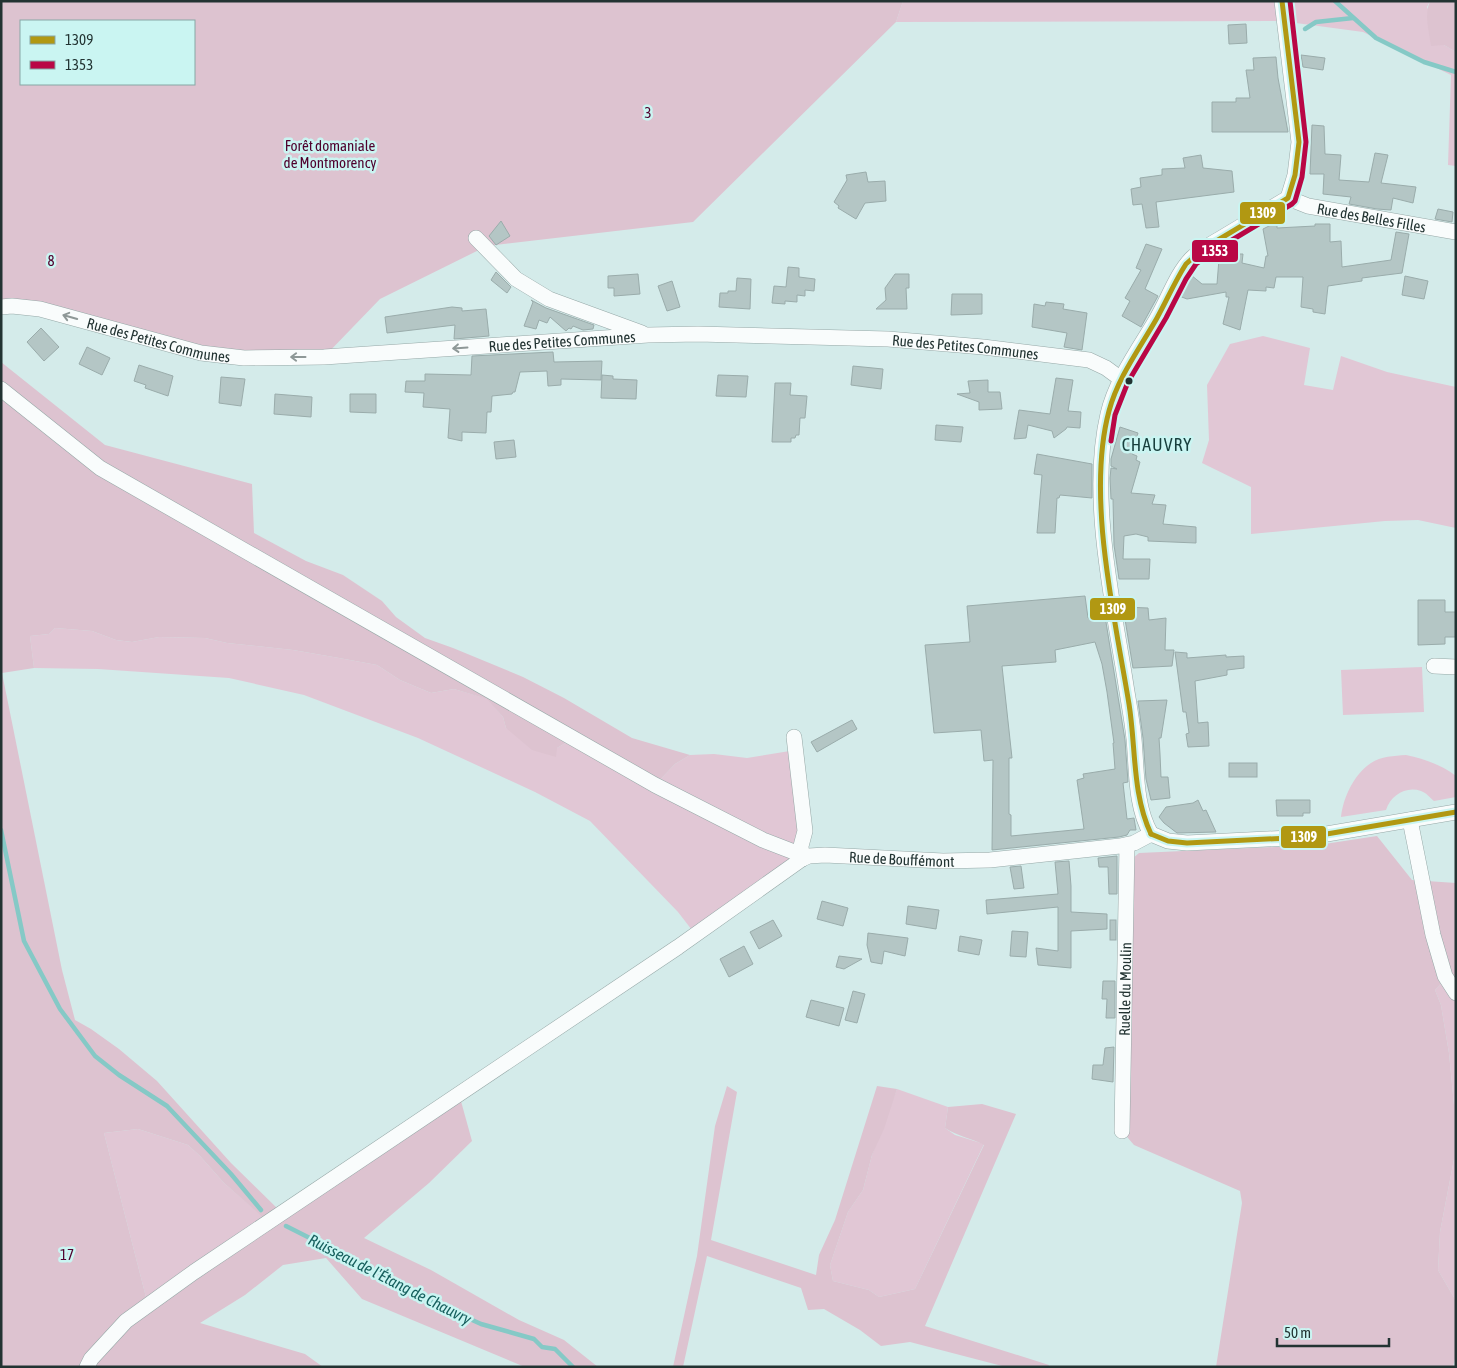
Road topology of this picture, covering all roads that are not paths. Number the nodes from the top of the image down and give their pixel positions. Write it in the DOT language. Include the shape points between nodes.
graph roads {
  1 [pos="1282,1"];
  2 [pos="1288,198"];
  3 [pos="1456,232"];
  4 [pos="476,238"];
  5 [pos="1,307"];
  6 [pos="648,335"];
  7 [pos="1121,379"];
  8 [pos="1,389"];
  9 [pos="1434,666"];
  10 [pos="1456,667"];
  11 [pos="794,737"];
  12 [pos="1456,812"];
  13 [pos="1410,820"];
  14 [pos="1151,834"];
  15 [pos="1127,845"];
  16 [pos="802,859"];
  17 [pos="1456,993"];
  18 [pos="1122,1131"];
  19 [pos="87,1367"];
  1 -- 2 [label="street" via="1298,142 1295,175"];
  2 -- 3 [label="street, Rue des Belles Filles" via="1308,206"];
  2 -- 7 [label="street" via="1191,259"];
  4 -- 6 [label="street" via="516,279 549,299"];
  6 -- 5 [label="street, Rue des Petites Communes, one-way" via="324,357 244,358 201,353 40,309"];
  6 -- 7 [label="street, Rue des Petites Communes" via="879,339 983,347 1089,360"];
  7 -- 14 [label="street" via="1108,413 1104,440 1101,480 1103,523 1134,736 1139,799 1144,822"];
  8 -- 16 [label="street" via="100,468 655,785 755,836 794,852"];
  9 -- 10 [label="street"];
  11 -- 16 [label="street" via="805,832 800,846"];
  12 -- 13 [label="street"];
  13 -- 14 [label="street" via="1288,838 1187,843"];
  13 -- 17 [label="street" via="1433,935 1445,976"];
  14 -- 15 [label="street, Rue de Bouffémont"];
  15 -- 16 [label="street, Rue de Bouffémont" via="990,860 825,855"];
  15 -- 18 [label="street, Ruelle du Moulin"];
  16 -- 19 [label="street, Rue de Bouffémont" via="678,947 194,1272 126,1321"];
}
